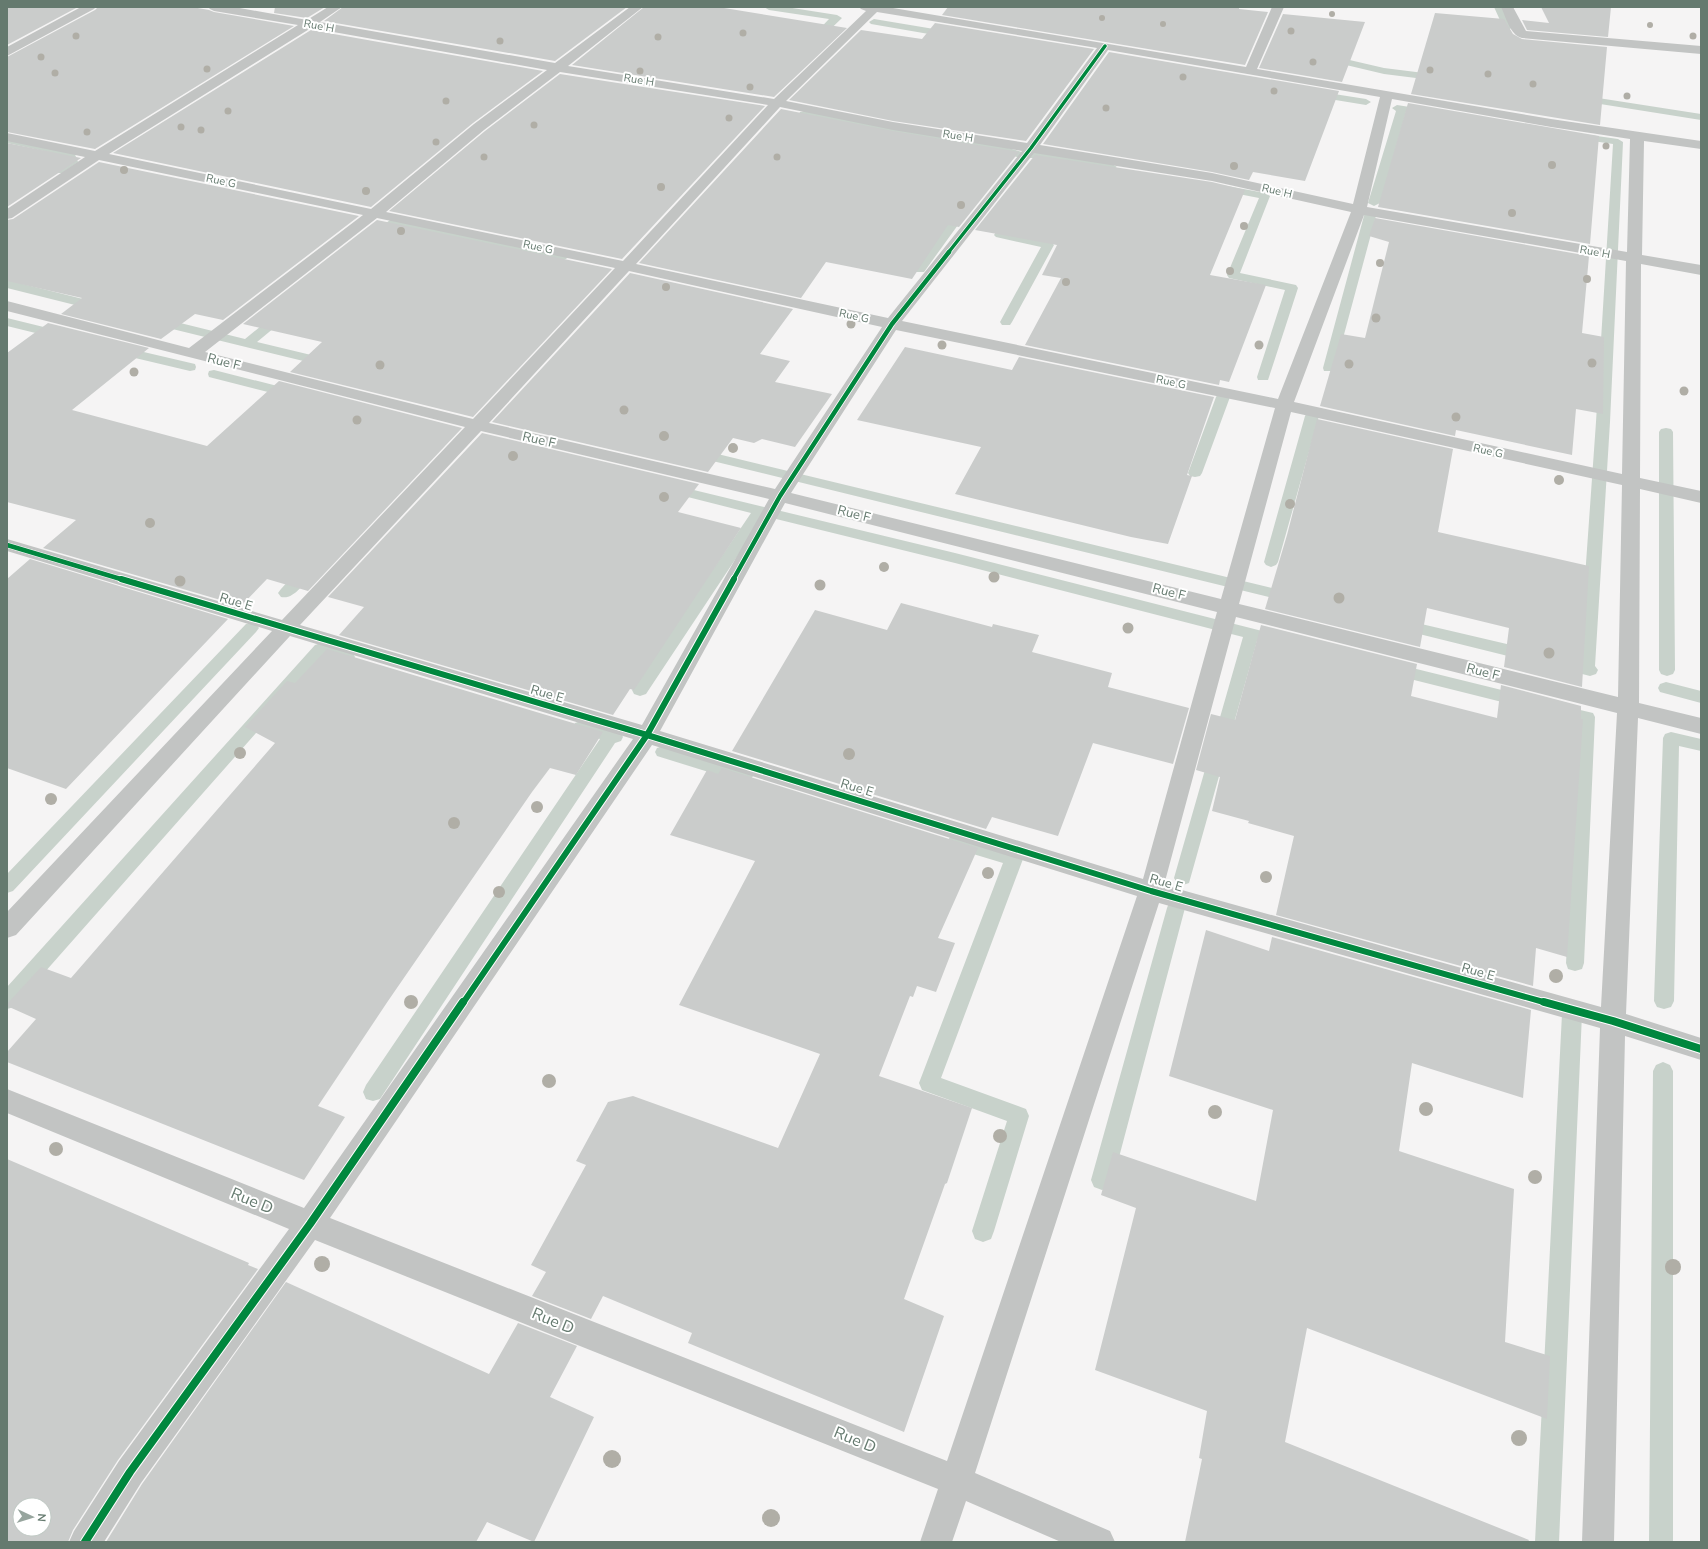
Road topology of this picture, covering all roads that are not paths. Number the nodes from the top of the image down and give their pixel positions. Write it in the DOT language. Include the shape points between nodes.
graph roads {
  1 [pos="90,7"];
  2 [pos="214,7"];
  3 [pos="336,7"];
  4 [pos="637,7"];
  5 [pos="1278,7"];
  6 [pos="1507,7"];
  7 [pos="870,8"];
  8 [pos="308,24"];
  9 [pos="1105,46"];
  10 [pos="1701,50"];
  11 [pos="7,52"];
  12 [pos="559,68"];
  13 [pos="1250,71"];
  14 [pos="1387,95"];
  15 [pos="777,102"];
  16 [pos="1637,135"];
  17 [pos="7,137"];
  18 [pos="1701,145"];
  19 [pos="1031,148"];
  20 [pos="98,155"];
  21 [pos="1359,210"];
  22 [pos="374,213"];
  23 [pos="7,215"];
  24 [pos="1634,258"];
  25 [pos="626,266"];
  26 [pos="1701,270"];
  27 [pos="7,306"];
  28 [pos="892,324"];
  29 [pos="192,354"];
  30 [pos="1284,405"];
  31 [pos="476,425"];
  32 [pos="1632,483"];
  33 [pos="780,496"];
  34 [pos="1701,497"];
  35 [pos="7,545"];
  36 [pos="1229,607"];
  37 [pos="285,629"];
  38 [pos="1628,708"];
  39 [pos="1701,726"];
  40 [pos="647,735"];
  41 [pos="1151,891"];
  42 [pos="7,928"];
  43 [pos="1613,1021"];
  44 [pos="1701,1049"];
  45 [pos="7,1101"];
  46 [pos="310,1224"];
  47 [pos="957,1481"];
  48 [pos="85,1542"];
  49 [pos="936,1542"];
  50 [pos="1099,1542"];
  51 [pos="1598,1542"];
  1 -- 11 [label="street"];
  2 -- 8 [label="street, Rue H"];
  3 -- 8 [label="street"];
  4 -- 12 [label="street"];
  5 -- 13 [label="street"];
  6 -- 10 [label="street" via="1522,34"];
  7 -- 9 [label="street" via="961,17"];
  7 -- 15 [label="street"];
  8 -- 12 [label="street, Rue H"];
  8 -- 20 [label="street"];
  9 -- 13 [label="street"];
  9 -- 19 [label="street"];
  12 -- 15 [label="street, Rue H"];
  12 -- 22 [label="street" via="479,128"];
  13 -- 14 [label="street"];
  14 -- 16 [label="street"];
  14 -- 21 [label="street"];
  15 -- 19 [label="street, Rue H" via="893,126"];
  15 -- 25 [label="street"];
  16 -- 18 [label="street"];
  16 -- 24 [label="street"];
  17 -- 20 [label="street, Rue G"];
  19 -- 21 [label="street, Rue H" via="1212,177"];
  19 -- 28 [label="street"];
  20 -- 22 [label="street, Rue G"];
  20 -- 23 [label="street"];
  21 -- 24 [label="street, Rue H"];
  21 -- 30 [label="street"];
  22 -- 25 [label="street, Rue G"];
  22 -- 29 [label="street"];
  24 -- 26 [label="street, Rue H"];
  24 -- 32 [label="street"];
  25 -- 28 [label="street, Rue G"];
  25 -- 31 [label="street"];
  27 -- 29 [label="street, Rue F"];
  28 -- 30 [label="street, Rue G"];
  28 -- 33 [label="street"];
  29 -- 31 [label="street, Rue F"];
  30 -- 32 [label="street, Rue G"];
  30 -- 36 [label="street"];
  31 -- 33 [label="street, Rue F"];
  31 -- 37 [label="street"];
  32 -- 34 [label="street, Rue G"];
  32 -- 38 [label="street"];
  33 -- 36 [label="street, Rue F"];
  33 -- 40 [label="street"];
  35 -- 37 [label="street, Rue E"];
  36 -- 38 [label="street, Rue F"];
  36 -- 41 [label="street"];
  37 -- 40 [label="street, Rue E"];
  37 -- 42 [label="street"];
  38 -- 39 [label="street, Rue F"];
  38 -- 43 [label="street"];
  40 -- 41 [label="street, Rue E"];
  40 -- 46 [label="street"];
  41 -- 43 [label="street, Rue E"];
  41 -- 47 [label="street"];
  43 -- 44 [label="street, Rue E"];
  43 -- 51 [label="street"];
  45 -- 46 [label="street, Rue D"];
  46 -- 47 [label="street, Rue D"];
  46 -- 48 [label="street" via="130,1472"];
  47 -- 49 [label="street"];
  47 -- 50 [label="street, Rue D"];
}
